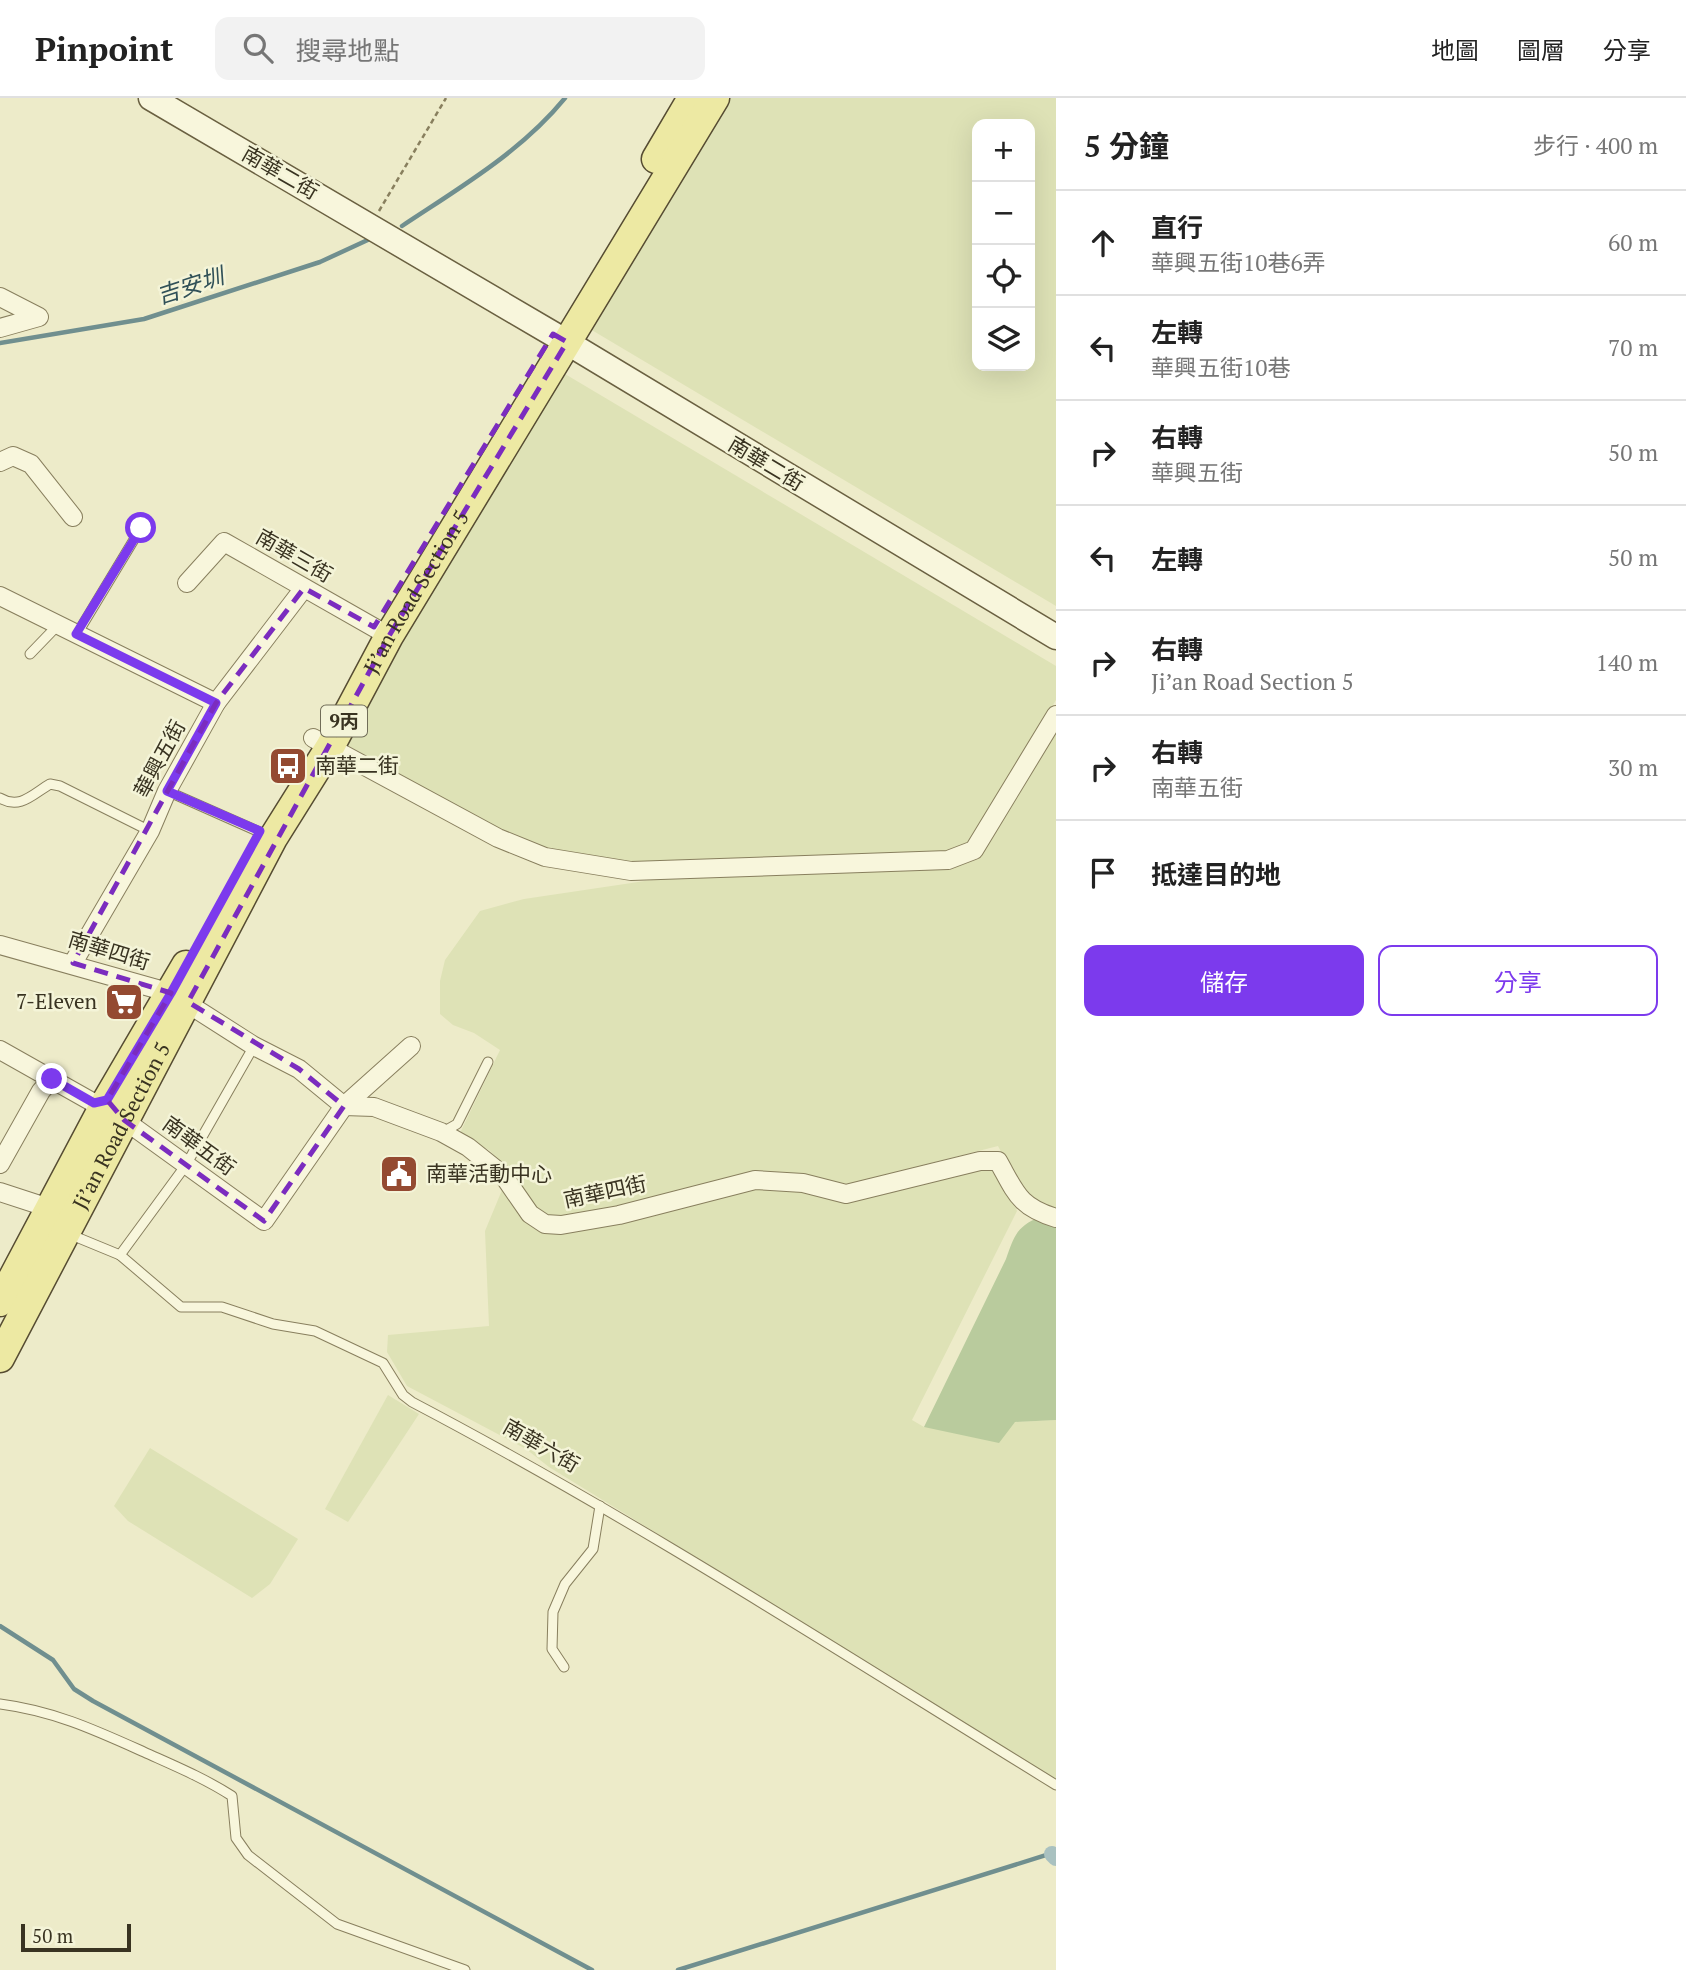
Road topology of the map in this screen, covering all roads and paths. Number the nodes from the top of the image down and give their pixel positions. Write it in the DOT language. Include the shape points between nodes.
graph roads {
  1 [pos="151,98"];
  2 [pos="446,98"];
  3 [pos="692,98"];
  4 [pos="715,98"];
  5 [pos="370,226"];
  6 [pos="0,296"];
  7 [pos="0,328"];
  8 [pos="560,338"];
  9 [pos="0,462"];
  10 [pos="73,517"];
  11 [pos="141,528"];
  12 [pos="187,583"];
  13 [pos="304,588"];
  14 [pos="0,596"];
  15 [pos="58,625"];
  16 [pos="381,631"];
  17 [pos="76,634"];
  18 [pos="1056,637"];
  19 [pos="30,654"];
  20 [pos="216,703"];
  21 [pos="1056,715"];
  22 [pos="322,743"];
  23 [pos="167,791"];
  24 [pos="0,798"];
  25 [pos="150,831"];
  26 [pos="267,835"];
  27 [pos="0,945"];
  28 [pos="73,963"];
  29 [pos="180,998"];
  30 [pos="254,1046"];
  31 [pos="411,1046"];
  32 [pos="0,1050"];
  33 [pos="488,1062"];
  34 [pos="52,1079"];
  35 [pos="344,1106"];
  36 [pos="116,1110"];
  37 [pos="441,1132"];
  38 [pos="0,1164"];
  39 [pos="186,1165"];
  40 [pos="0,1192"];
  41 [pos="1056,1218"];
  42 [pos="58,1221"];
  43 [pos="120,1255"];
  44 [pos="0,1302"];
  45 [pos="2,1350"];
  46 [pos="600,1507"];
  47 [pos="564,1667"];
  48 [pos="0,1704"];
  49 [pos="1056,1785"];
  50 [pos="465,1970"];
  1 -- 5 [label="street, 南華二街"];
  2 -- 5 [label="path"];
  3 -- 8 [label="main road, Ji’an Road Section 5 / 9丙"];
  4 -- 8 [label="main road, Ji’an Road Section 5 / 9丙"];
  5 -- 8 [label="street, 南華二街"];
  6 -- 7 [label="street" via="39,317"];
  8 -- 16 [label="main road, Ji’an Road Section 5 / 9丙"];
  8 -- 18 [label="street, 南華二街"];
  9 -- 10 [label="street" via="13,456 31,464"];
  11 -- 17 [label="lane"];
  12 -- 13 [label="street, 南華三街" via="224,542"];
  13 -- 16 [label="street, 南華三街"];
  13 -- 20 [label="street, 華興五街"];
  14 -- 15 [label="street"];
  15 -- 17 [label="street"];
  15 -- 19 [label="lane"];
  16 -- 22 [label="main road, Ji’an Road Section 5 / 9丙"];
  17 -- 20 [label="street"];
  20 -- 23 [label="street, 華興五街"];
  21 -- 22 [label="street" via="974,850 948,860 631,870 545,858 498,838"];
  22 -- 26 [label="main road, Ji’an Road Section 5 / 9丙"];
  23 -- 25 [label="street, 華興五街"];
  23 -- 26 [label="lane"];
  24 -- 25 [label="lane" via="18,803 50,784 61,786"];
  25 -- 28 [label="street, 華興五街"];
  26 -- 29 [label="main road, Ji’an Road Section 5 / 9丙"];
  27 -- 28 [label="street, 南華四街"];
  28 -- 29 [label="street, 南華四街"];
  29 -- 30 [label="street, 南華四街"];
  29 -- 36 [label="main road, Ji’an Road Section 5 / 9丙"];
  30 -- 35 [label="street, 南華四街" via="299,1069"];
  30 -- 39 [label="lane"];
  31 -- 35 [label="street"];
  32 -- 34 [label="street, 南華五街"];
  33 -- 37 [label="lane" via="457,1124"];
  34 -- 36 [label="street, 南華五街"];
  34 -- 38 [label="street"];
  35 -- 37 [label="street, 南華四街" via="374,1107"];
  35 -- 39 [label="street, 南華五街" via="264,1221"];
  36 -- 39 [label="street, 南華五街"];
  36 -- 42 [label="main road, Ji’an Road Section 5 / 9丙"];
  37 -- 41 [label="street, 南華四街" via="503,1175 530,1214 545,1224 619,1215 755,1180 803,1183 846,1194 980,1161 998,1161 1021,1202"];
  39 -- 43 [label="lane"];
  40 -- 42 [label="street, 南華六街"];
  42 -- 43 [label="lane, 南華六街"];
  42 -- 44 [label="main road, Ji’an Road Section 5 / 9丙"];
  42 -- 45 [label="main road, Ji’an Road Section 5 / 9丙"];
  43 -- 46 [label="lane, 南華六街" via="181,1307 222,1307 273,1324 305,1328 376,1359 412,1402"];
  46 -- 47 [label="lane" via="593,1549 565,1584 553,1612 552,1648"];
  46 -- 49 [label="lane, 南華六街" via="713,1571"];
  48 -- 50 [label="lane" via="38,1709 78,1722 207,1780 232,1796 236,1838 248,1854 337,1924"];
}
